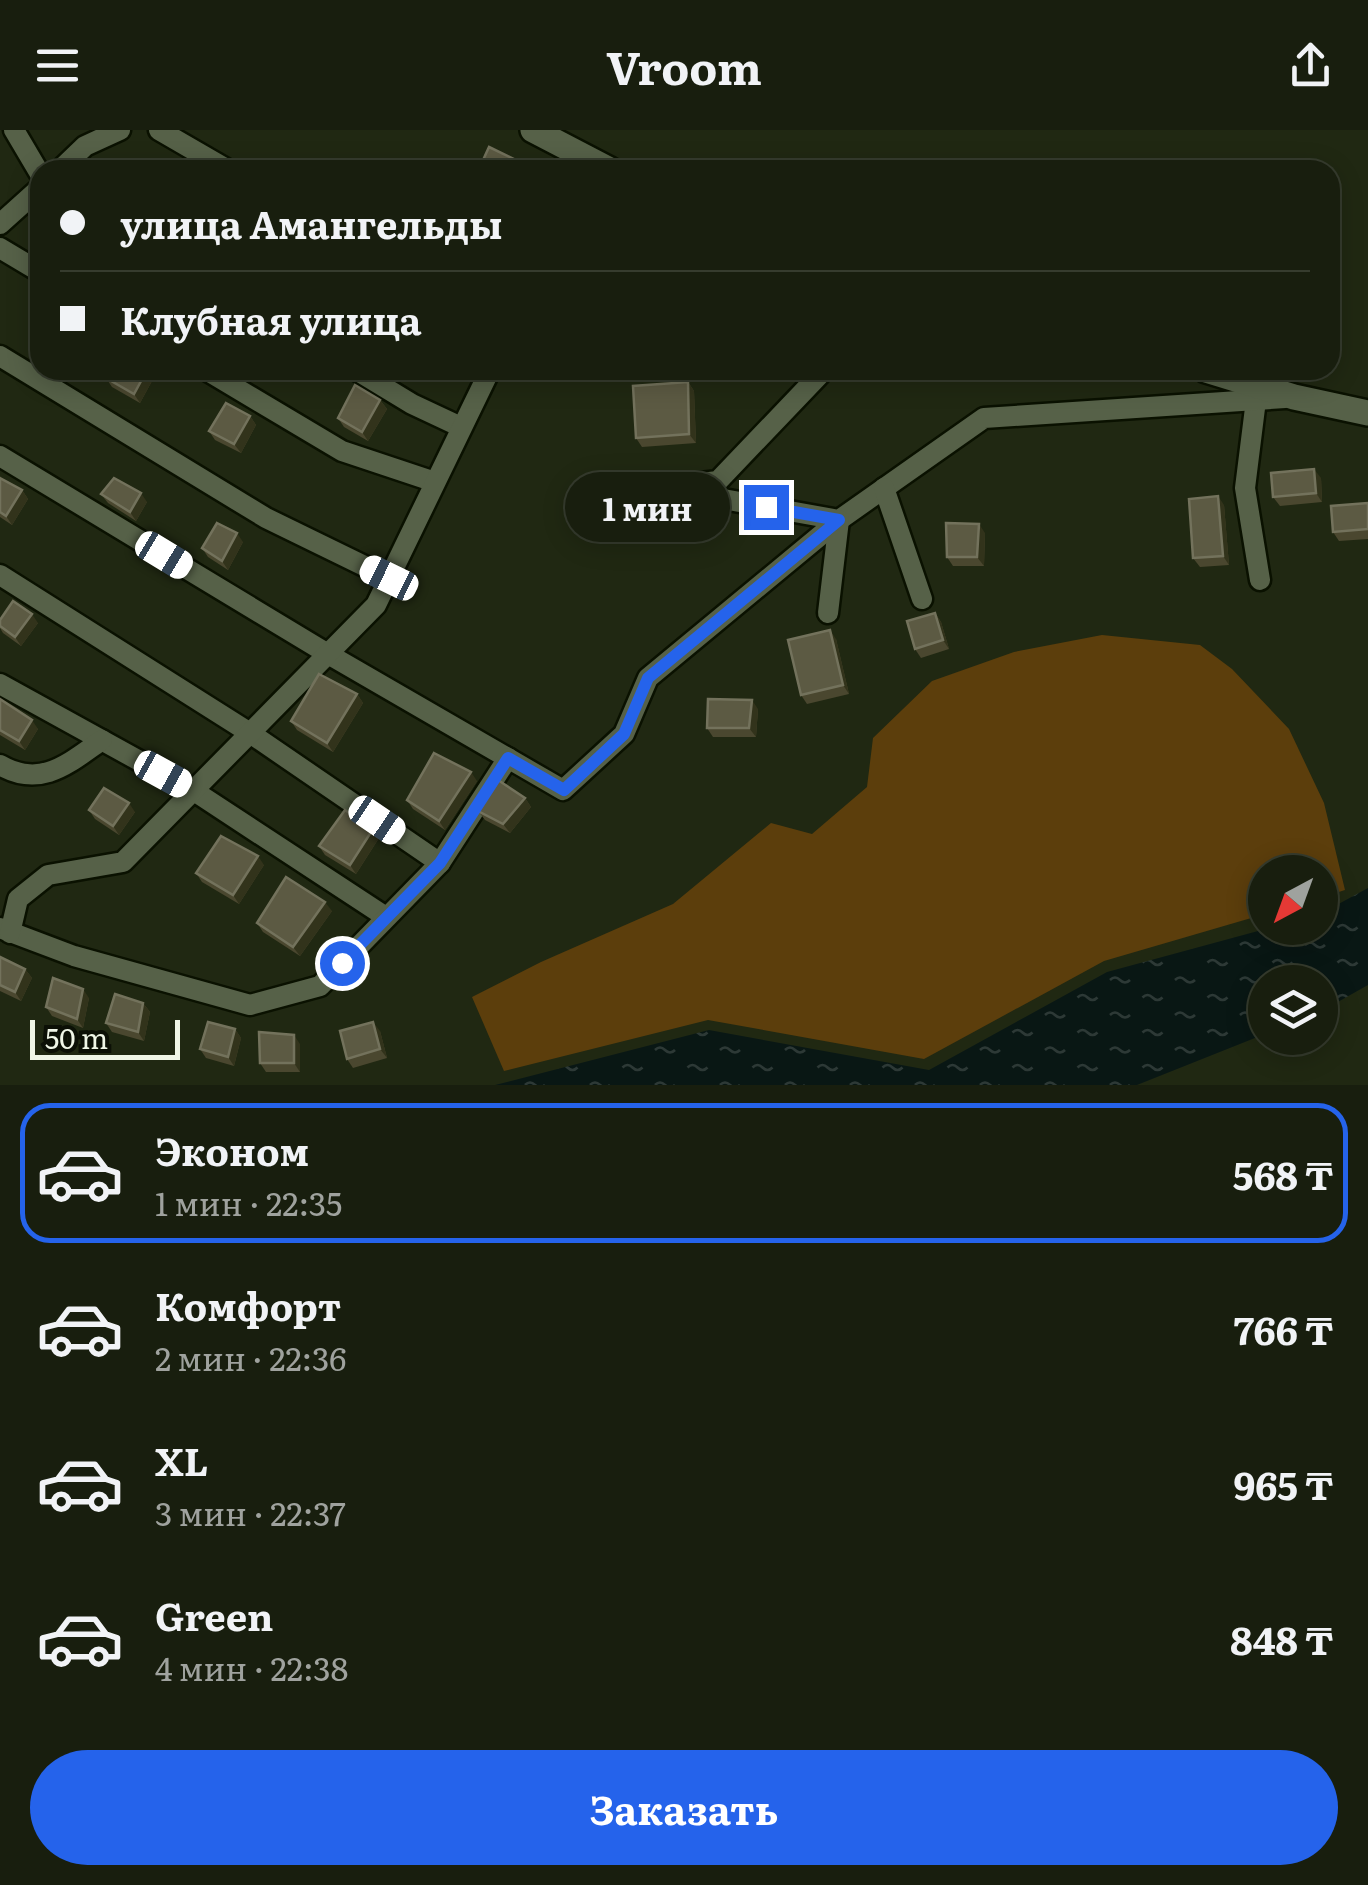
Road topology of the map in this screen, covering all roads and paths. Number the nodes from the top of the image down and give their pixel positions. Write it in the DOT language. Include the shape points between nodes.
graph roads {
  1 [pos="14,130"];
  2 [pos="120,130"];
  3 [pos="159,130"];
  4 [pos="533,130"];
  5 [pos="32,160"];
  6 [pos="71,160"];
  7 [pos="211,160"];
  8 [pos="584,160"];
  9 [pos="30,197"];
  10 [pos="0,224"];
  11 [pos="0,248"];
  12 [pos="30,266"];
  13 [pos="0,356"];
  14 [pos="30,374"];
  15 [pos="39,380"];
  16 [pos="223,380"];
  17 [pos="372,380"];
  18 [pos="485,380"];
  19 [pos="814,380"];
  20 [pos="1239,380"];
  21 [pos="1294,397"];
  22 [pos="1256,400"];
  23 [pos="1368,413"];
  24 [pos="461,427"];
  25 [pos="0,456"];
  26 [pos="435,482"];
  27 [pos="884,488"];
  28 [pos="839,520"];
  29 [pos="0,575"];
  30 [pos="389,578"];
  31 [pos="1260,580"];
  32 [pos="922,599"];
  33 [pos="828,613"];
  34 [pos="328,654"];
  35 [pos="0,684"];
  36 [pos="250,734"];
  37 [pos="102,740"];
  38 [pos="508,758"];
  39 [pos="0,765"];
  40 [pos="194,790"];
  41 [pos="440,863"];
  42 [pos="386,917"];
  43 [pos="5,930"];
  1 -- 5 [label="street"];
  2 -- 6 [label="street"];
  3 -- 7 [label="street"];
  4 -- 8 [label="street"];
  9 -- 10 [label="street"];
  11 -- 12 [label="street"];
  13 -- 14 [label="street"];
  15 -- 30 [label="street" via="266,518"];
  16 -- 26 [label="street" via="342,451"];
  17 -- 24 [label="street"];
  18 -- 24 [label="street"];
  19 -- 28 [label="street" via="718,481 657,487"];
  20 -- 21 [label="street"];
  21 -- 22 [label="street"];
  21 -- 23 [label="street"];
  22 -- 27 [label="street" via="984,418"];
  22 -- 31 [label="street" via="1246,488"];
  24 -- 26 [label="street"];
  25 -- 34 [label="street"];
  26 -- 30 [label="street"];
  27 -- 28 [label="street"];
  27 -- 32 [label="street"];
  28 -- 33 [label="street"];
  28 -- 38 [label="street" via="648,678 624,734 564,790"];
  29 -- 36 [label="street"];
  30 -- 34 [label="street" via="376,605"];
  34 -- 36 [label="street"];
  34 -- 38 [label="street"];
  35 -- 37 [label="street"];
  36 -- 40 [label="street"];
  36 -- 41 [label="street"];
  37 -- 39 [label="street" via="52,774 11,772"];
  37 -- 40 [label="street"];
  38 -- 41 [label="street"];
  40 -- 42 [label="street"];
  40 -- 43 [label="street" via="123,862 48,875 18,899"];
  41 -- 42 [label="street"];
  42 -- 43 [label="street" via="320,986 250,1004"];
}
